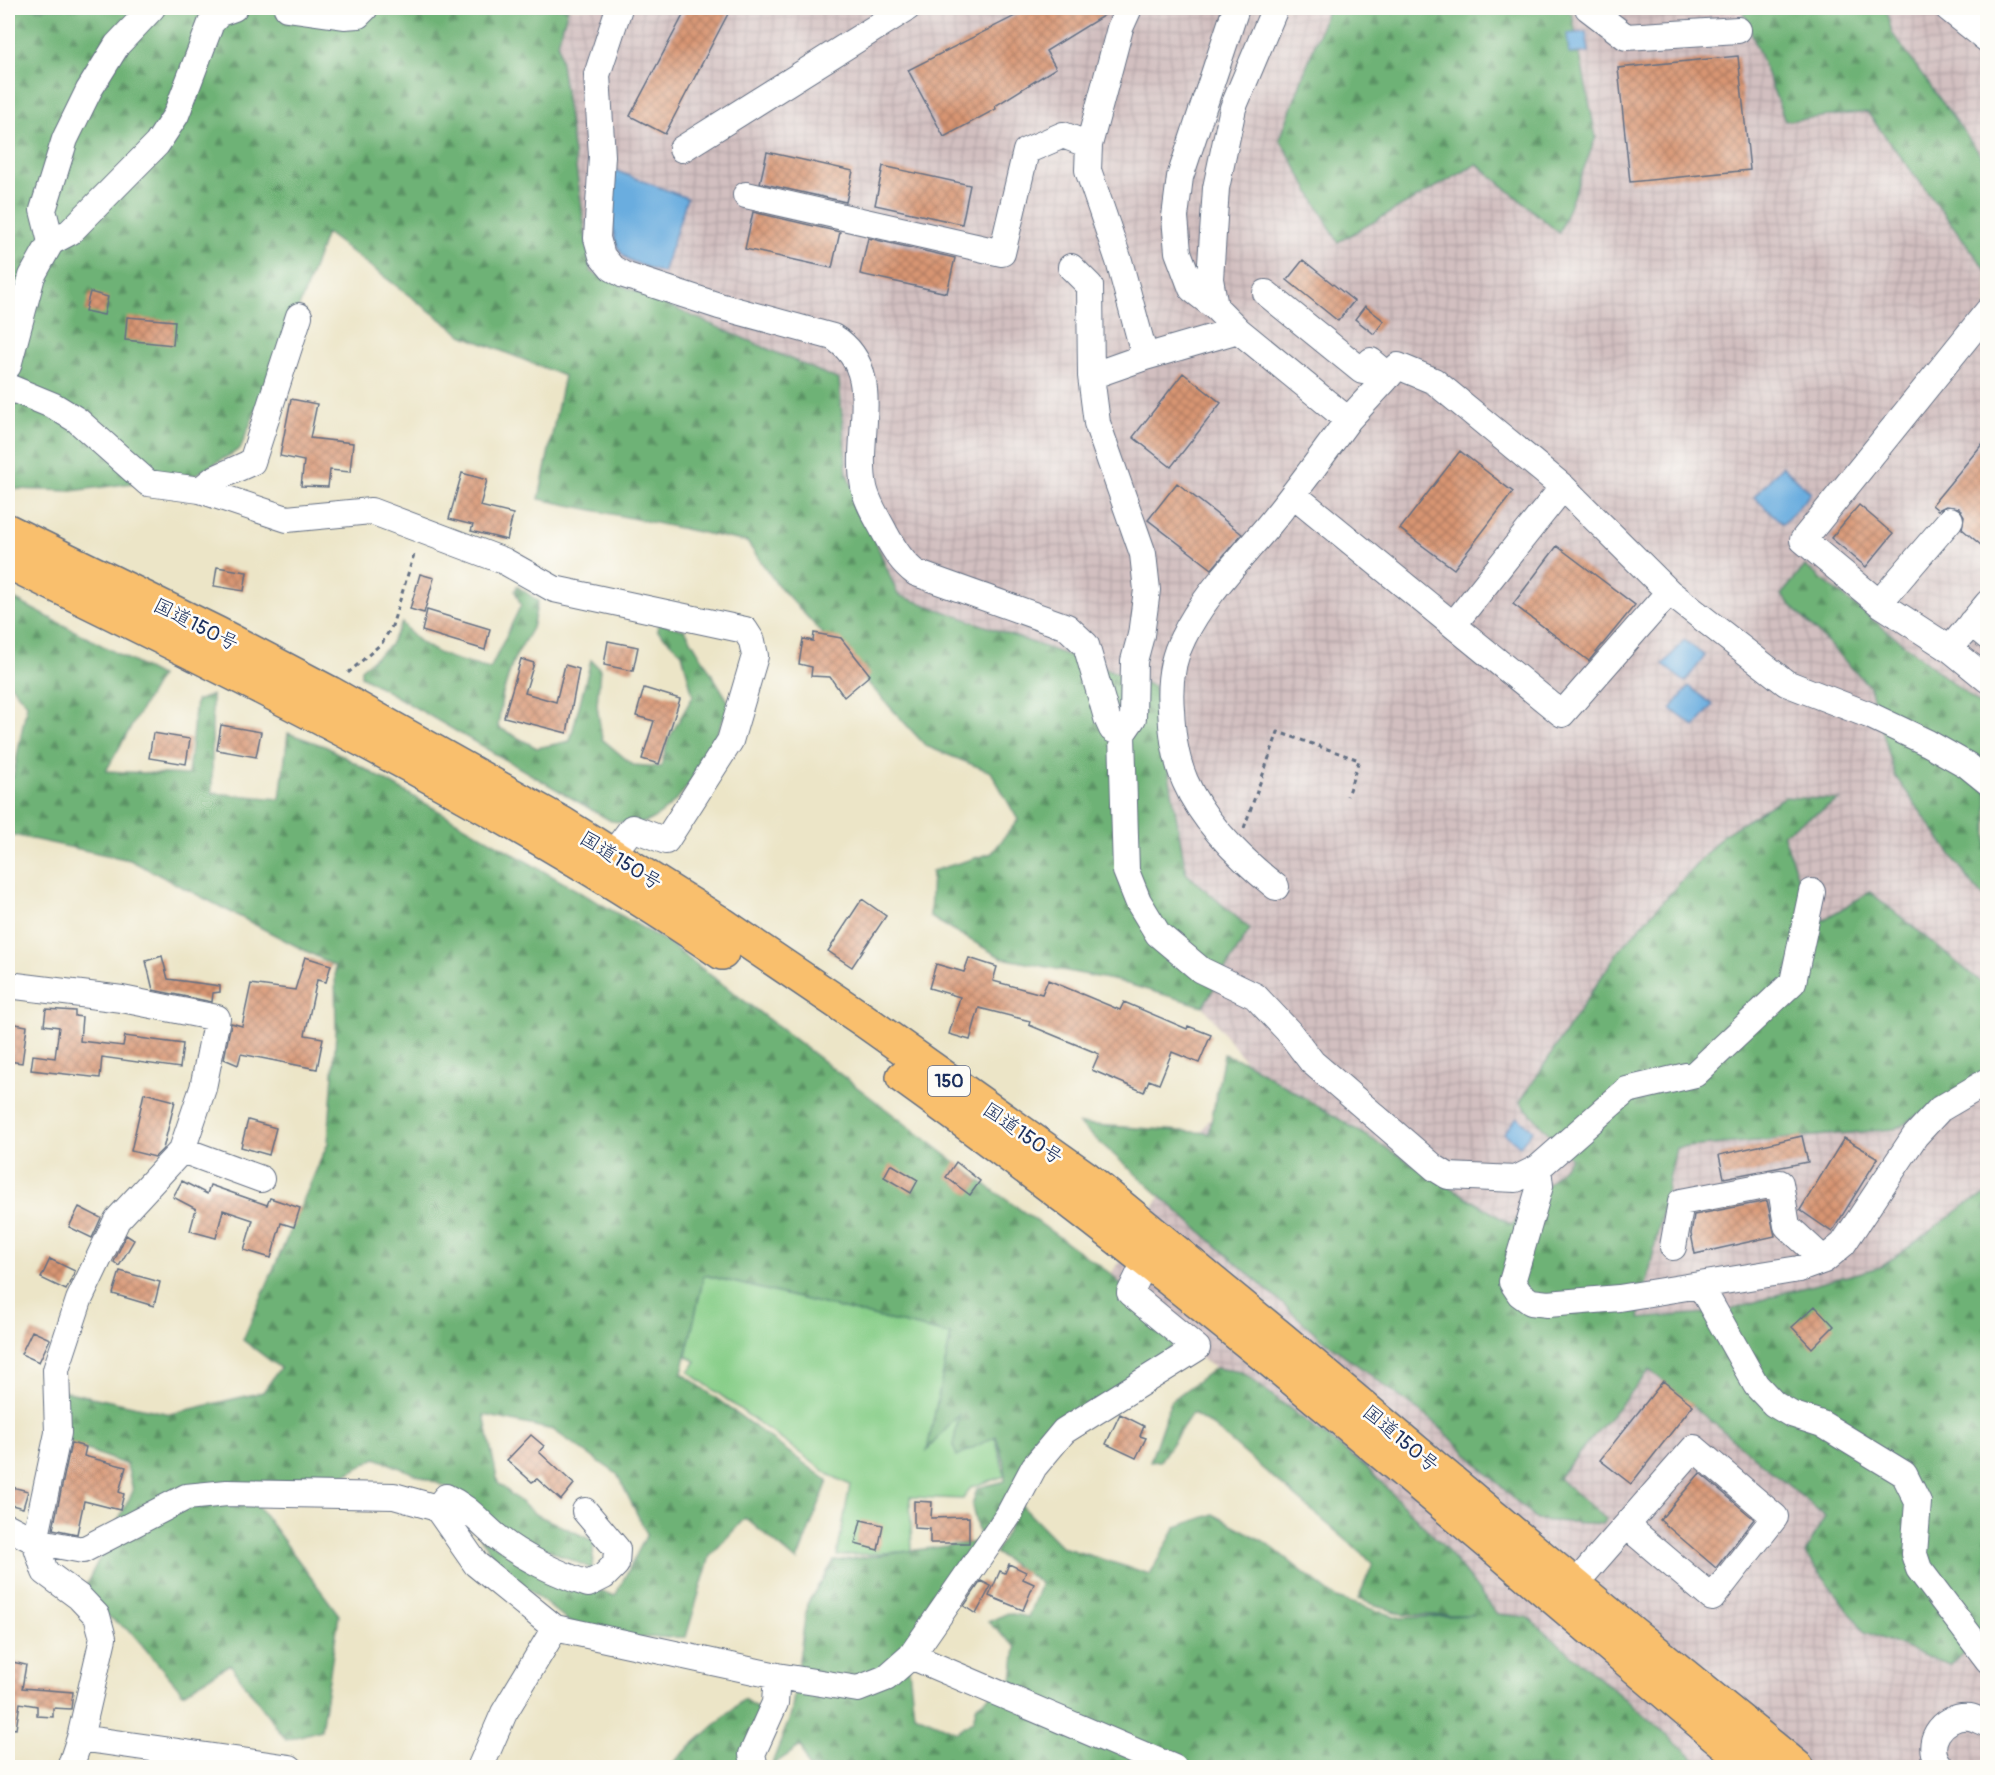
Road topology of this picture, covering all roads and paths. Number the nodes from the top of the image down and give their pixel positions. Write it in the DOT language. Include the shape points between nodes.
graph roads {
  1 [pos="152,8"];
  2 [pos="234,8"];
  3 [pos="287,8"];
  4 [pos="365,8"];
  5 [pos="619,8"];
  6 [pos="907,8"];
  7 [pos="1129,8"];
  8 [pos="1236,8"];
  9 [pos="1275,8"];
  10 [pos="1588,8"];
  11 [pos="1948,8"];
  12 [pos="1980,24"];
  13 [pos="1738,30"];
  14 [pos="1089,145"];
  15 [pos="682,149"];
  16 [pos="746,195"];
  17 [pos="51,242"];
  18 [pos="1071,267"];
  19 [pos="1266,293"];
  20 [pos="1215,307"];
  21 [pos="1988,311"];
  22 [pos="299,316"];
  23 [pos="1238,330"];
  24 [pos="1145,357"];
  25 [pos="8,366"];
  26 [pos="1091,376"];
  27 [pos="1389,376"];
  28 [pos="8,387"];
  29 [pos="1348,420"];
  30 [pos="1563,487"];
  31 [pos="200,490"];
  32 [pos="1294,495"];
  33 [pos="1950,520"];
  34 [pos="423,530"];
  35 [pos="8,531"];
  36 [pos="8,562"];
  37 [pos="1669,592"];
  38 [pos="1880,603"];
  39 [pos="1988,603"];
  40 [pos="1454,624"];
  41 [pos="1979,630"];
  42 [pos="1950,649"];
  43 [pos="1988,680"];
  44 [pos="330,693"];
  45 [pos="1122,734"];
  46 [pos="1988,782"];
  47 [pos="1347,796"];
  48 [pos="1236,849"];
  49 [pos="612,855"];
  50 [pos="1276,887"];
  51 [pos="1812,892"];
  52 [pos="8,985"];
  53 [pos="1988,1081"];
  54 [pos="182,1150"];
  55 [pos="1538,1168"];
  56 [pos="261,1179"];
  57 [pos="1673,1247"];
  58 [pos="1146,1260"];
  59 [pos="1824,1260"];
  60 [pos="1700,1285"];
  61 [pos="437,1508"];
  62 [pos="585,1511"];
  63 [pos="1627,1526"];
  64 [pos="8,1527"];
  65 [pos="35,1541"];
  66 [pos="1575,1584"];
  67 [pos="555,1628"];
  68 [pos="910,1656"];
  69 [pos="1988,1660"];
  70 [pos="777,1676"];
  71 [pos="1988,1724"];
  72 [pos="80,1738"];
  73 [pos="70,1767"];
  74 [pos="290,1767"];
  75 [pos="480,1767"];
  76 [pos="755,1767"];
  77 [pos="1174,1767"];
  78 [pos="1754,1767"];
  79 [pos="1798,1767"];
  80 [pos="1942,1767"];
  1 -- 17 [label="street" via="117,45 65,139 43,210"];
  2 -- 17 [label="street" via="220,13 211,22 176,115 157,144 70,232"];
  3 -- 4 [label="street" via="344,16 358,15"];
  5 -- 45 [label="street" via="597,75 602,156 597,238 602,256 624,275 833,337 854,353 865,384 861,447 864,489 907,567 1066,627 1086,645 1107,718 1112,729"];
  6 -- 15 [label="street"];
  7 -- 14 [label="street" via="1120,28"];
  8 -- 20 [label="street" via="1180,177 1175,217 1178,252 1192,289"];
  9 -- 20 [label="street" via="1233,108 1224,148 1215,196 1210,279"];
  10 -- 13 [label="street" via="1626,37"];
  11 -- 12 [label="street"];
  14 -- 16 [label="street" via="1063,135 1026,151 1002,253"];
  14 -- 24 [label="street" via="1088,170 1119,261"];
  17 -- 25 [label="street" via="32,276"];
  18 -- 26 [label="street" via="1090,286"];
  19 -- 27 [label="street" via="1362,371 1371,361"];
  20 -- 23 [label="street"];
  21 -- 38 [label="street" via="1803,540"];
  22 -- 31 [label="street" via="252,462 214,479"];
  23 -- 24 [label="street"];
  23 -- 29 [label="street"];
  24 -- 26 [label="street"];
  26 -- 45 [label="street" via="1097,423 1143,554 1148,590 1134,661 1133,718"];
  27 -- 29 [label="street"];
  27 -- 30 [label="street" via="1398,366 1434,381"];
  28 -- 31 [label="street" via="77,420 148,483"];
  29 -- 32 [label="street"];
  30 -- 37 [label="street"];
  30 -- 40 [label="street"];
  31 -- 34 [label="street" via="287,519 370,510"];
  32 -- 40 [label="street"];
  32 -- 48 [label="street" via="1201,606 1182,640 1173,670 1172,732 1185,781 1202,811"];
  33 -- 38 [label="street"];
  34 -- 44 [label="path" via="406,572 392,626 382,642 359,660"];
  34 -- 49 [label="street" via="504,561 555,589 745,630 752,641 755,656 730,741 666,841 632,828"];
  35 -- 44 [label="highway, 国道150号 / 150"];
  36 -- 58 [label="highway, 国道150号 / 150" via="269,691 552,846 704,940 848,1037 1000,1146"];
  37 -- 40 [label="street" via="1562,714"];
  37 -- 46 [label="street" via="1786,683 1928,743"];
  38 -- 42 [label="street"];
  39 -- 41 [label="street"];
  41 -- 42 [label="street"];
  42 -- 43 [label="street"];
  44 -- 49 [label="highway, 国道150号 / 150"];
  45 -- 55 [label="street" via="1126,872 1158,934 1201,970 1255,996 1312,1062 1435,1168 1448,1176 1515,1179"];
  47 -- 48 [label="path" via="1359,760 1278,732"];
  48 -- 50 [label="street"];
  49 -- 66 [label="highway, 国道150号 / 150" via="722,924 1086,1178"];
  51 -- 55 [label="street" via="1793,982 1695,1074 1627,1090"];
  52 -- 54 [label="street" via="122,999 217,1018 203,1088"];
  53 -- 59 [label="street" via="1940,1109 1915,1136 1843,1244"];
  54 -- 56 [label="street"];
  54 -- 65 [label="street" via="117,1220 79,1300 56,1370 58,1433"];
  55 -- 60 [label="street" via="1540,1186 1512,1282 1531,1302 1619,1298"];
  57 -- 59 [label="street" via="1681,1202 1780,1183 1787,1226"];
  58 -- 68 [label="street" via="1130,1293 1197,1348 1064,1431 1034,1467 1008,1516"];
  58 -- 78 [label="highway, 国道150号 / 150"];
  59 -- 60 [label="street" via="1799,1269"];
  60 -- 69 [label="street" via="1756,1385 1774,1404 1822,1424 1904,1474 1918,1502 1914,1554 1920,1569"];
  61 -- 62 [label="street" via="446,1497 464,1505 498,1538 555,1573 588,1584 616,1564 617,1549"];
  61 -- 65 [label="street" via="394,1496 227,1493 186,1497 83,1550"];
  61 -- 67 [label="street" via="476,1564"];
  63 -- 63 [label="street" via="1694,1448 1775,1517 1712,1598"];
  63 -- 66 [label="street"];
  64 -- 65 [label="street"];
  65 -- 72 [label="street" via="45,1572 97,1616 103,1638"];
  66 -- 79 [label="highway, 国道150号 / 150"];
  67 -- 70 [label="street"];
  67 -- 75 [label="street" via="504,1713"];
  68 -- 70 [label="street" via="886,1678 858,1689"];
  68 -- 77 [label="street"];
  70 -- 76 [label="street" via="775,1703 752,1754"];
  71 -- 80 [label="street" via="1970,1717 1942,1725 1935,1736 1933,1752"];
  72 -- 73 [label="street"];
  72 -- 74 [label="street"];
}
